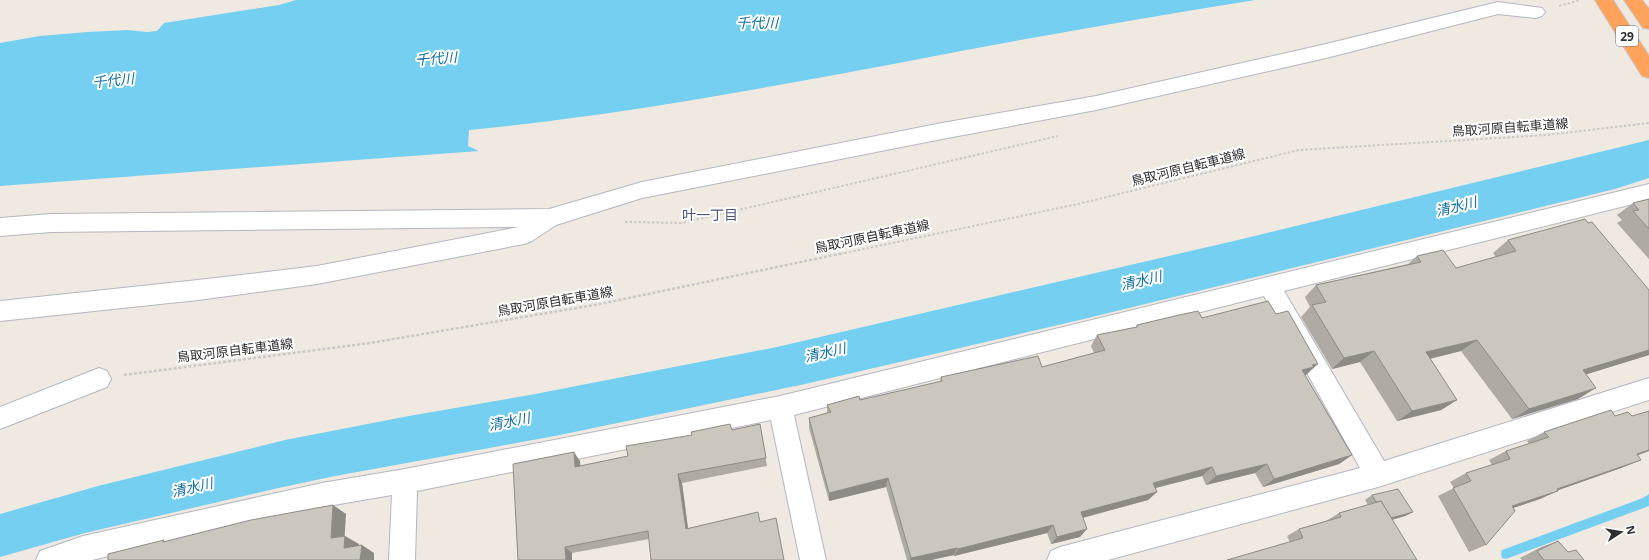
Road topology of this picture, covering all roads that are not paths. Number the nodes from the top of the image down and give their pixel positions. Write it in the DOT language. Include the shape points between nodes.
graph roads {
  1 [pos="1604,0"];
  2 [pos="1633,0"];
  3 [pos="1536,12"];
  4 [pos="1649,23"];
  5 [pos="1649,71"];
  6 [pos="1649,192"];
  7 [pos="549,218"];
  8 [pos="0,227"];
  9 [pos="1270,285"];
  10 [pos="0,311"];
  11 [pos="99,379"];
  12 [pos="1649,389"];
  13 [pos="780,407"];
  14 [pos="0,418"];
  15 [pos="1378,475"];
  16 [pos="405,481"];
  17 [pos="49,560"];
  18 [pos="402,560"];
  19 [pos="813,560"];
  20 [pos="1060,560"];
  1 -- 5 [label="highway, 29"];
  2 -- 4 [label="highway, 29"];
  3 -- 7 [label="street" via="1498,8 1326,51 1096,103 642,190"];
  6 -- 9 [label="street"];
  7 -- 8 [label="street" via="50,223"];
  7 -- 10 [label="street" via="524,235 317,275"];
  9 -- 13 [label="street"];
  9 -- 15 [label="street"];
  11 -- 14 [label="street"];
  12 -- 15 [label="street"];
  13 -- 16 [label="street"];
  13 -- 19 [label="street"];
  15 -- 20 [label="street"];
  16 -- 17 [label="street" via="314,496 83,549"];
  16 -- 18 [label="street"];
}
